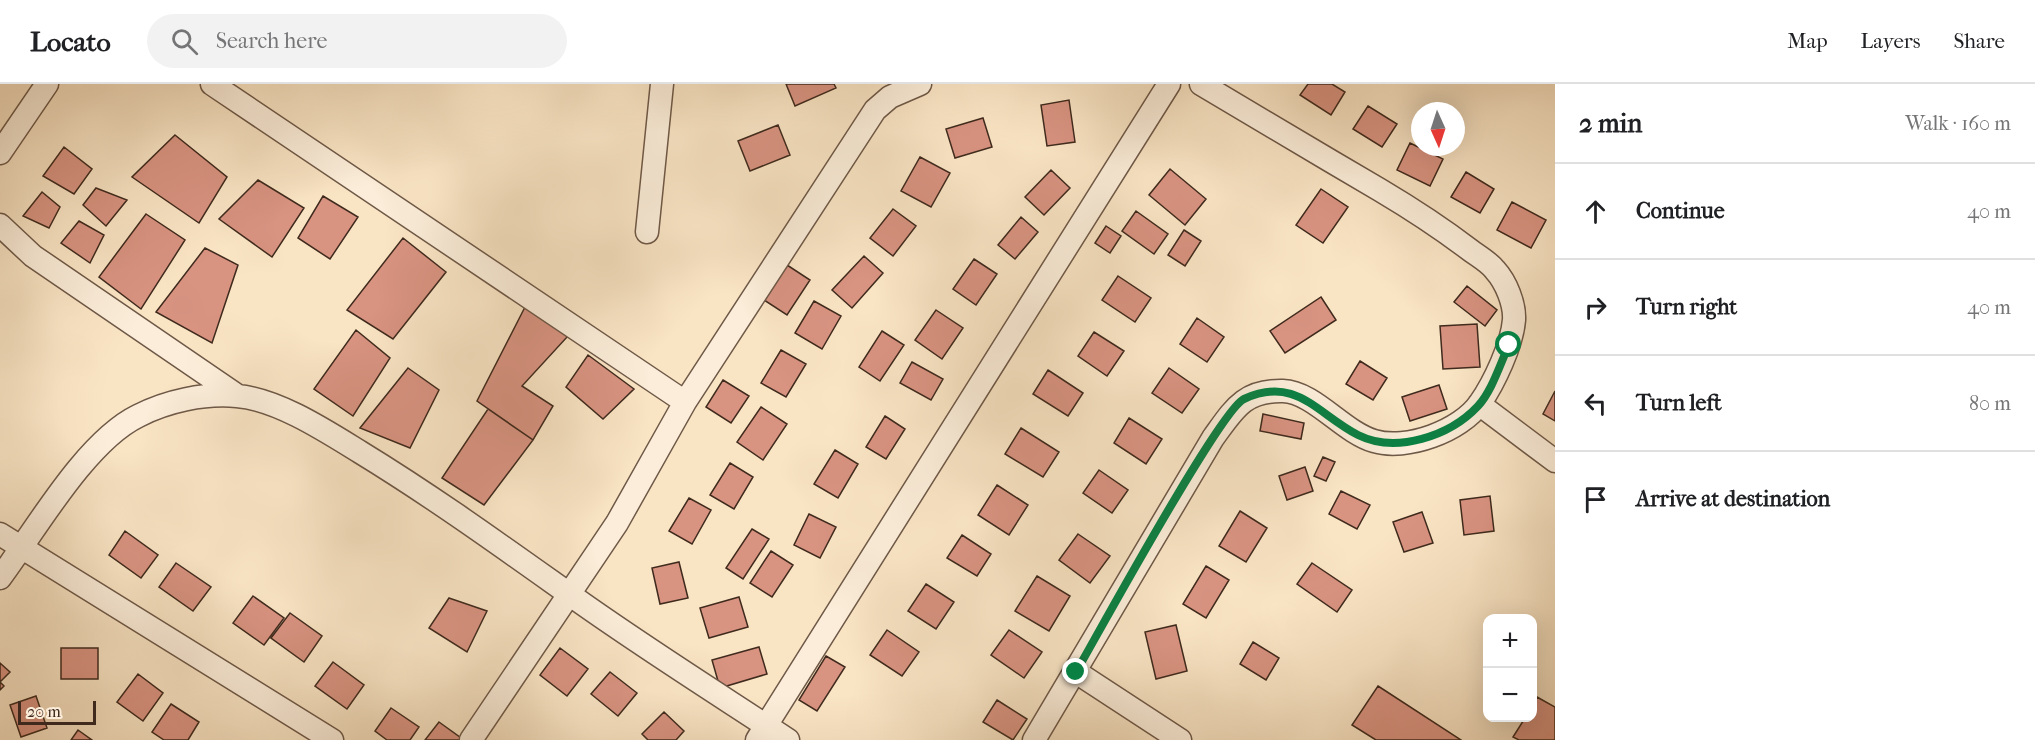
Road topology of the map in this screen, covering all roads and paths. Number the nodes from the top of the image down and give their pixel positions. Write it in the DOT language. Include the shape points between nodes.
graph roads {
  1 [pos="47,84"];
  2 [pos="212,84"];
  3 [pos="662,84"];
  4 [pos="920,84"];
  5 [pos="1169,84"];
  6 [pos="1200,84"];
  7 [pos="0,153"];
  8 [pos="0,225"];
  9 [pos="647,232"];
  10 [pos="238,396"];
  11 [pos="685,402"];
  12 [pos="1479,404"];
  13 [pos="1555,461"];
  14 [pos="0,534"];
  15 [pos="22,549"];
  16 [pos="0,578"];
  17 [pos="570,595"];
  18 [pos="1076,672"];
  19 [pos="761,733"];
  20 [pos="332,740"];
  21 [pos="471,740"];
  22 [pos="788,740"];
  23 [pos="1034,740"];
  24 [pos="1180,740"];
  1 -- 7 [label="street"];
  2 -- 11 [label="street"];
  3 -- 9 [label="street"];
  4 -- 11 [label="street" via="890,96 874,110"];
  5 -- 19 [label="street"];
  6 -- 12 [label="street" via="1431,220 1496,270 1510,298 1514,319 1509,345"];
  8 -- 10 [label="street" via="33,256"];
  10 -- 15 [label="street" via="194,398 135,417 105,440 68,481"];
  10 -- 17 [label="street" via="272,405 323,429 442,502"];
  11 -- 17 [label="street" via="617,523"];
  12 -- 13 [label="street"];
  12 -- 18 [label="street" via="1458,423 1402,443 1376,442 1357,434 1308,400 1286,391 1263,392 1241,400 1213,438"];
  14 -- 15 [label="street"];
  15 -- 16 [label="street"];
  15 -- 20 [label="street"];
  17 -- 19 [label="street"];
  17 -- 21 [label="street"];
  18 -- 23 [label="street"];
  18 -- 24 [label="street"];
  19 -- 22 [label="street"];
}
